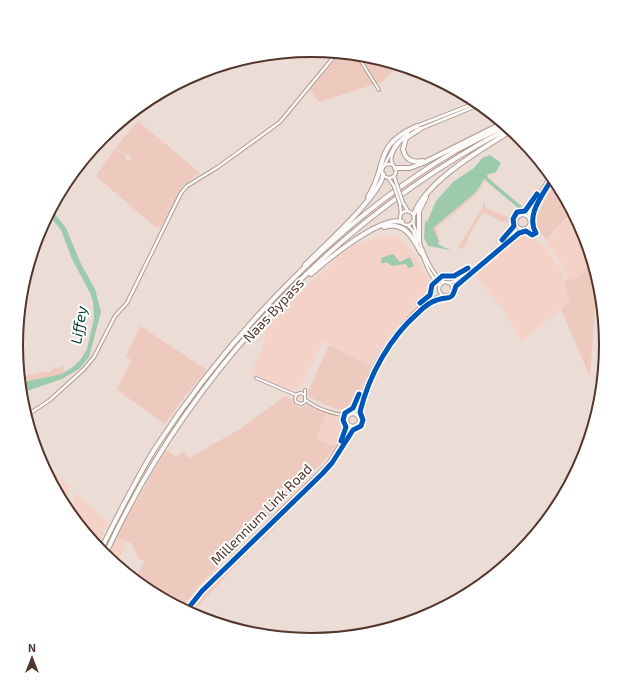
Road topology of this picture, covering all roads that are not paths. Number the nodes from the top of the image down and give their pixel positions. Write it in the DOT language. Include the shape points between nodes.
graph roads {
  1 [pos="333,58"];
  2 [pos="362,62"];
  3 [pos="379,90"];
  4 [pos="470,105"];
  5 [pos="473,107"];
  6 [pos="498,126"];
  7 [pos="418,128"];
  8 [pos="501,128"];
  9 [pos="504,131"];
  10 [pos="507,133"];
  11 [pos="432,158"];
  12 [pos="384,166"];
  13 [pos="394,167"];
  14 [pos="383,174"];
  15 [pos="394,176"];
  16 [pos="387,178"];
  17 [pos="547,181"];
  18 [pos="396,186"];
  19 [pos="432,187"];
  20 [pos="402,204"];
  21 [pos="360,209"];
  22 [pos="408,210"];
  23 [pos="529,213"];
  24 [pos="401,214"];
  25 [pos="414,214"];
  26 [pos="525,215"];
  27 [pos="529,219"];
  28 [pos="402,222"];
  29 [pos="413,222"];
  30 [pos="408,225"];
  31 [pos="516,226"];
  32 [pos="521,229"];
  33 [pos="515,232"];
  34 [pos="367,233"];
  35 [pos="419,241"];
  36 [pos="421,253"];
  37 [pos="456,281"];
  38 [pos="444,282"];
  39 [pos="448,283"];
  40 [pos="288,285"];
  41 [pos="439,286"];
  42 [pos="452,287"];
  43 [pos="439,291"];
  44 [pos="444,296"];
  45 [pos="433,299"];
  46 [pos="266,316"];
  47 [pos="256,378"];
  48 [pos="289,394"];
  49 [pos="296,396"];
  50 [pos="295,399"];
  51 [pos="306,400"];
  52 [pos="309,402"];
  53 [pos="304,403"];
  54 [pos="358,407"];
  55 [pos="31,412"];
  56 [pos="351,414"];
  57 [pos="342,416"];
  58 [pos="358,416"];
  59 [pos="348,423"];
  60 [pos="354,426"];
  61 [pos="349,431"];
  62 [pos="103,545"];
  63 [pos="108,550"];
  64 [pos="189,605"];
  1 -- 55 [label="main road" via="280,122 187,186 181,193 127,303 115,316 94,357 50,400"];
  2 -- 3 [label="street"];
  4 -- 7 [label="main road"];
  5 -- 7 [label="main road"];
  6 -- 11 [label="highway"];
  7 -- 11 [label="highway" via="406,138 403,153 413,162"];
  7 -- 12 [label="main road" via="397,142"];
  7 -- 13 [label="main road" via="399,142 391,158"];
  7 -- 21 [label="highway" via="401,134 389,146 381,161 375,184"];
  8 -- 40 [label="highway, Naas Bypass" via="452,153 376,206"];
  9 -- 46 [label="highway, Naas Bypass" via="467,151 390,203 324,258 287,292"];
  10 -- 19 [label="highway"];
  11 -- 13 [label="highway" via="410,168"];
  12 -- 13 [label="main road" via="388,164"];
  12 -- 14 [label="main road"];
  13 -- 15 [label="main road"];
  14 -- 16 [label="main road"];
  14 -- 21 [label="highway" via="382,182"];
  15 -- 16 [label="main road"];
  15 -- 18 [label="main road"];
  16 -- 18 [label="main road"];
  17 -- 23 [label="main road"];
  18 -- 20 [label="main road, bridge"];
  19 -- 25 [label="highway" via="419,202"];
  19 -- 35 [label="highway" via="419,211"];
  20 -- 22 [label="main road"];
  20 -- 24 [label="main road"];
  21 -- 40 [label="highway"];
  22 -- 24 [label="main road"];
  22 -- 25 [label="main road"];
  23 -- 26 [label="main road"];
  23 -- 27 [label="main road"];
  24 -- 28 [label="main road"];
  25 -- 29 [label="main road"];
  26 -- 27 [label="main road"];
  26 -- 31 [label="main road" via="516,218"];
  27 -- 32 [label="main road" via="529,226"];
  28 -- 30 [label="main road"];
  28 -- 34 [label="highway" via="389,222"];
  29 -- 30 [label="main road"];
  29 -- 35 [label="main road"];
  30 -- 36 [label="main road" via="413,231"];
  31 -- 32 [label="main road"];
  31 -- 33 [label="main road"];
  32 -- 33 [label="main road"];
  33 -- 37 [label="main road"];
  34 -- 36 [label="highway" via="391,225 403,228 411,235"];
  34 -- 46 [label="highway" via="330,258"];
  35 -- 38 [label="main road" via="433,272"];
  36 -- 41 [label="main road"];
  37 -- 39 [label="main road"];
  37 -- 42 [label="main road"];
  38 -- 39 [label="main road"];
  38 -- 41 [label="main road"];
  39 -- 42 [label="main road"];
  40 -- 62 [label="highway, Naas Bypass" via="230,346 182,410 132,489"];
  41 -- 43 [label="main road"];
  42 -- 44 [label="main road" via="450,295"];
  43 -- 44 [label="main road"];
  43 -- 45 [label="main road"];
  44 -- 45 [label="main road"];
  45 -- 54 [label="main road" via="415,313 390,342 371,372"];
  46 -- 63 [label="highway, Naas Bypass" via="216,374 187,413 145,478"];
  47 -- 48 [label="street"];
  48 -- 49 [label="street"];
  48 -- 50 [label="street"];
  49 -- 50 [label="street"];
  49 -- 51 [label="street" via="305,390"];
  50 -- 53 [label="street" via="299,404"];
  51 -- 52 [label="street"];
  51 -- 53 [label="street"];
  52 -- 53 [label="street"];
  52 -- 57 [label="street"];
  54 -- 56 [label="main road"];
  54 -- 58 [label="main road"];
  56 -- 57 [label="street"];
  56 -- 58 [label="main road"];
  56 -- 59 [label="main road" via="347,419"];
  57 -- 59 [label="street"];
  58 -- 60 [label="main road" via="359,422"];
  59 -- 60 [label="main road"];
  59 -- 61 [label="main road, Millennium Link Road"];
  60 -- 61 [label="main road, Millennium Link Road"];
  61 -- 64 [label="main road, Millennium Link Road" via="327,465 202,589"];
}
